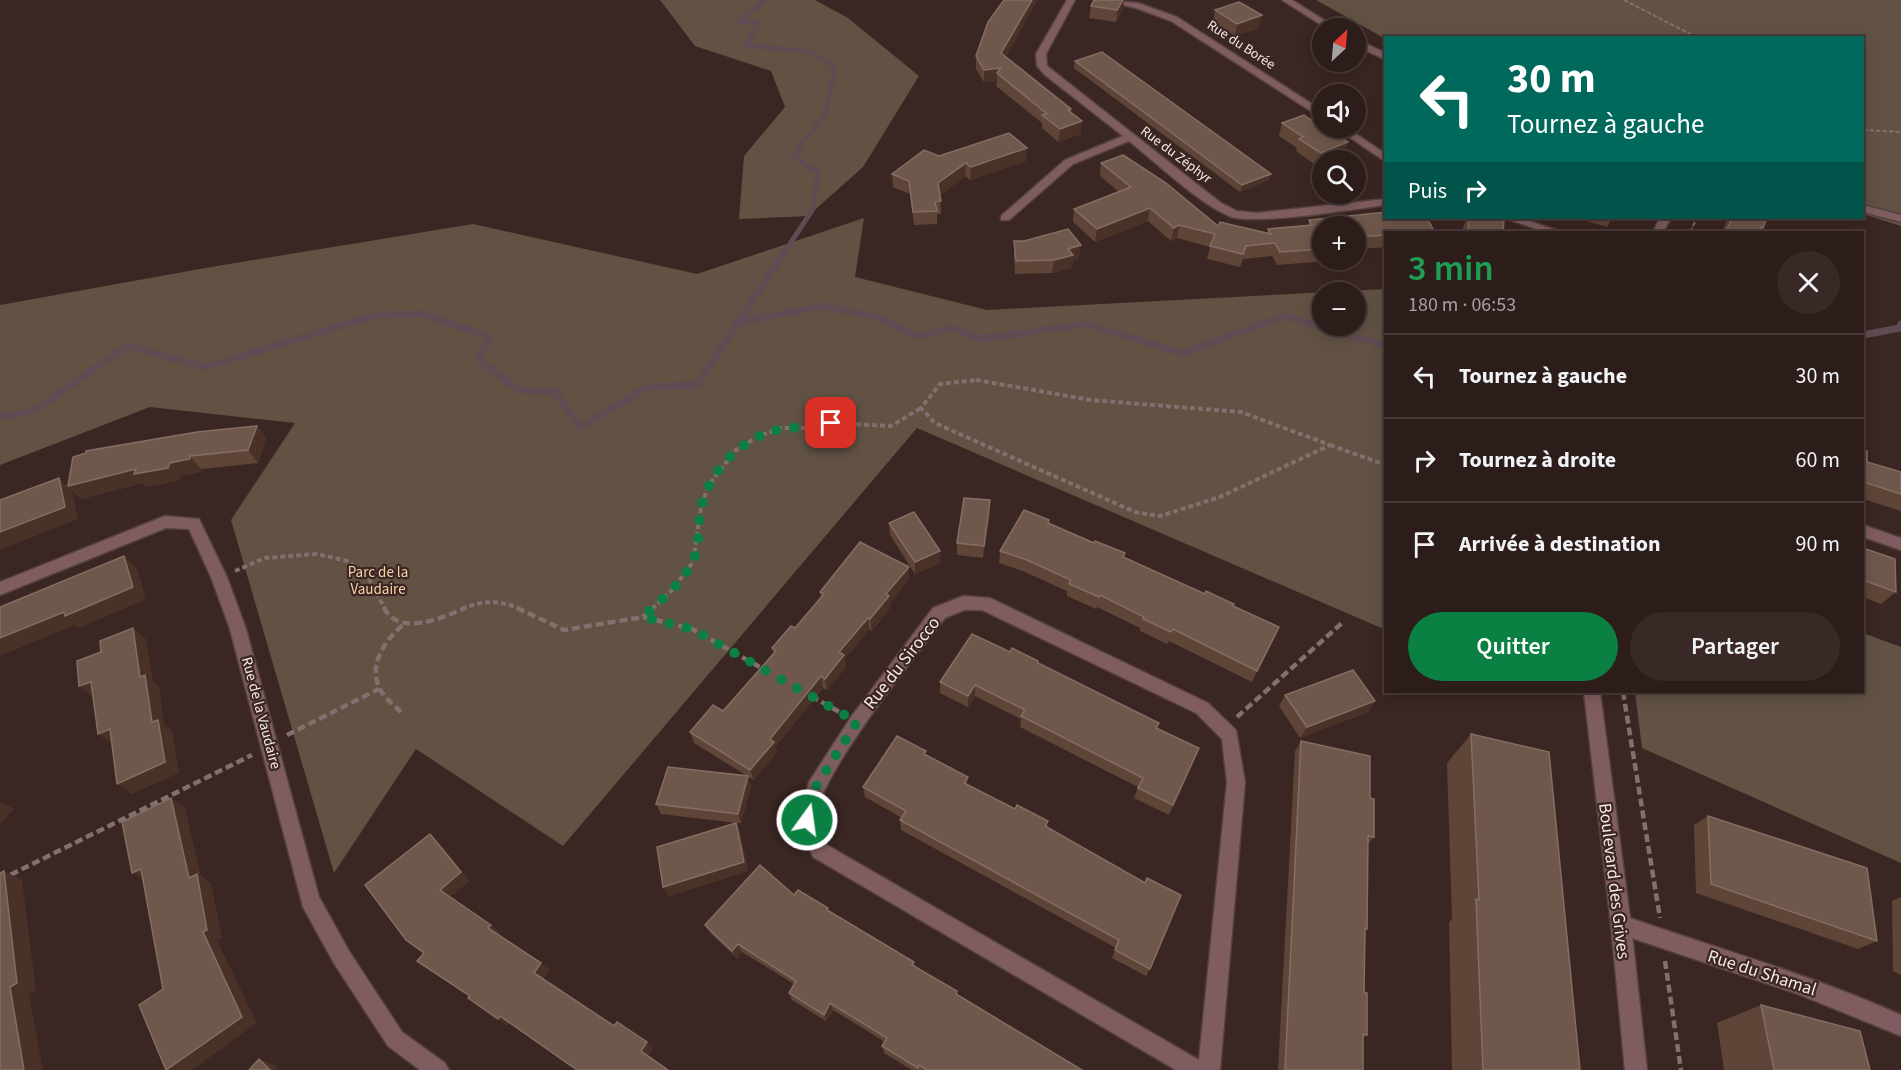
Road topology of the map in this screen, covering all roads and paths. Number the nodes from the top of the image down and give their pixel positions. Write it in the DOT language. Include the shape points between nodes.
graph roads {
  1 [pos="1071,0"];
  2 [pos="1104,0"];
  3 [pos="1286,0"];
  4 [pos="1624,0"];
  5 [pos="1316,18"];
  6 [pos="1694,36"];
  7 [pos="1366,47"];
  8 [pos="1384,56"];
  9 [pos="1312,109"];
  10 [pos="1864,130"];
  11 [pos="1901,132"];
  12 [pos="1128,138"];
  13 [pos="1356,138"];
  14 [pos="1384,158"];
  15 [pos="1384,202"];
  16 [pos="1865,208"];
  17 [pos="1005,218"];
  18 [pos="1513,219"];
  19 [pos="1901,219"];
  20 [pos="1553,231"];
  21 [pos="921,408"];
  22 [pos="1332,444"];
  23 [pos="1384,464"];
  24 [pos="1864,531"];
  25 [pos="1901,544"];
  26 [pos="219,577"];
  27 [pos="0,589"];
  28 [pos="643,617"];
  29 [pos="405,623"];
  30 [pos="1342,623"];
  31 [pos="766,670"];
  32 [pos="379,689"];
  33 [pos="807,693"];
  34 [pos="1592,693"];
  35 [pos="1623,693"];
  36 [pos="401,712"];
  37 [pos="857,722"];
  38 [pos="1222,729"];
  39 [pos="269,744"];
  40 [pos="0,880"];
  41 [pos="1621,925"];
  42 [pos="1662,940"];
  43 [pos="1901,1026"];
  44 [pos="438,1070"];
  45 [pos="1196,1070"];
  46 [pos="1209,1070"];
  47 [pos="1636,1070"];
  48 [pos="1681,1070"];
  1 -- 12 [label="street, Rue du Zéphyr" via="1041,54 1042,66"];
  2 -- 9 [label="street, Rue du Borée" via="1138,6 1174,19"];
  3 -- 5 [label="street"];
  4 -- 6 [label="path"];
  7 -- 8 [label="street"];
  10 -- 11 [label="path"];
  12 -- 15 [label="street, Rue du Zéphyr" via="1217,205 1235,214 1257,216"];
  12 -- 17 [label="street" via="1070,162"];
  13 -- 14 [label="street"];
  16 -- 19 [label="street"];
  18 -- 20 [label="street"];
  21 -- 22 [label="path" via="940,384 976,380 1091,400 1241,412"];
  21 -- 22 [label="path" via="935,423 1135,512 1160,516 1220,497"];
  21 -- 28 [label="path" via="891,426 831,423 812,428 780,428 736,450 708,486 693,562 673,589"];
  22 -- 23 [label="path"];
  24 -- 25 [label="street"];
  26 -- 27 [label="street, Rue de la Vaudaire" via="194,523 165,522"];
  26 -- 29 [label="path" via="265,558 317,554 347,561 367,575 388,615"];
  26 -- 39 [label="street, Rue de la Vaudaire"];
  28 -- 29 [label="path" via="564,630 496,601 473,604 439,620"];
  28 -- 31 [label="path" via="692,629"];
  29 -- 32 [label="path" via="388,637 380,653 376,670"];
  30 -- 38 [label="path"];
  32 -- 36 [label="path"];
  32 -- 39 [label="path"];
  33 -- 37 [label="path"];
  34 -- 41 [label="street, Boulevard des Grives"];
  35 -- 42 [label="path" via="1658,895"];
  37 -- 38 [label="street, Rue du Sirocco" via="939,613 963,603 984,603 1202,708"];
  37 -- 45 [label="street, Rue du Sirocco" via="815,788 807,820 820,850"];
  38 -- 46 [label="street, Rue du Sirocco" via="1230,736 1236,782"];
  39 -- 40 [label="path" via="238,764"];
  39 -- 44 [label="street, Rue de la Vaudaire" via="310,900 395,1039"];
  41 -- 42 [label="street, Rue du Shamal"];
  41 -- 47 [label="street, Boulevard des Grives"];
  42 -- 43 [label="street, Rue du Shamal" via="1782,976"];
  42 -- 48 [label="path"];
}
